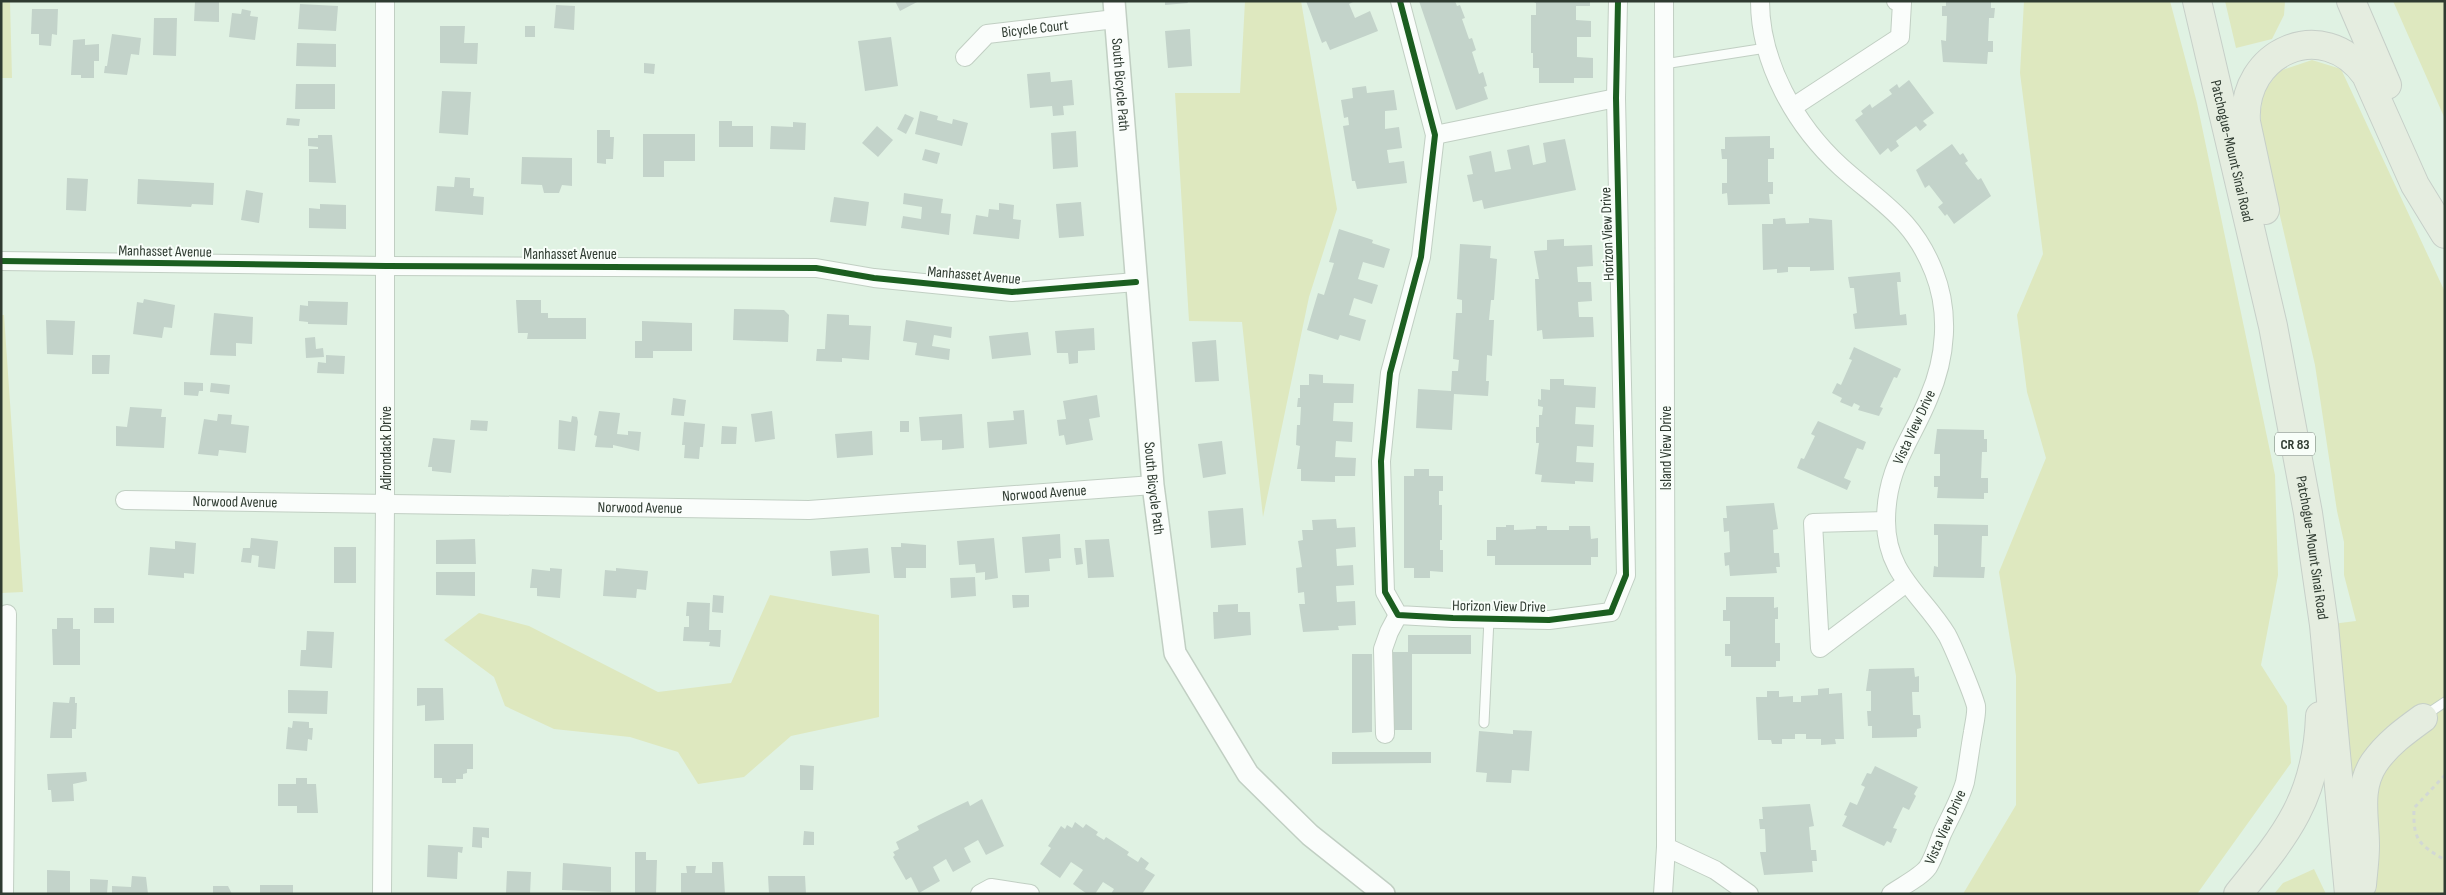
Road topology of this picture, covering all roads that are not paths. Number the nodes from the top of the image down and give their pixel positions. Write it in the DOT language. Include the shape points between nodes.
graph roads {
  1 [pos="385,1"];
  2 [pos="1400,1"];
  3 [pos="1618,1"];
  4 [pos="1664,1"];
  5 [pos="1760,1"];
  6 [pos="1896,1"];
  7 [pos="2197,1"];
  8 [pos="2351,1"];
  9 [pos="1115,10"];
  10 [pos="1766,48"];
  11 [pos="965,57"];
  12 [pos="1664,64"];
  13 [pos="1616,98"];
  14 [pos="1793,108"];
  15 [pos="1435,135"];
  16 [pos="2445,219"];
  17 [pos="2445,234"];
  18 [pos="1,261"];
  19 [pos="386,266"];
  20 [pos="1136,282"];
  21 [pos="2273,326"];
  22 [pos="1153,485"];
  23 [pos="125,500"];
  24 [pos="386,504"];
  25 [pos="1886,521"];
  26 [pos="1906,582"];
  27 [pos="7,614"];
  28 [pos="1398,615"];
  29 [pos="1489,619"];
  30 [pos="2324,625"];
  31 [pos="2445,702"];
  32 [pos="2422,718"];
  33 [pos="1484,723"];
  34 [pos="1385,734"];
  35 [pos="1666,847"];
  36 [pos="4,894"];
  37 [pos="382,894"];
  38 [pos="980,894"];
  39 [pos="1030,894"];
  40 [pos="1384,894"];
  41 [pos="1663,894"];
  42 [pos="1750,894"];
  43 [pos="1891,894"];
  44 [pos="2238,894"];
  45 [pos="2349,894"];
  46 [pos="2361,894"];
  1 -- 19 [label="street, Adirondack Drive"];
  2 -- 15 [label="street"];
  3 -- 13 [label="street, Horizon View Drive"];
  4 -- 12 [label="street, Island View Drive"];
  5 -- 10 [label="street, Vista View Drive"];
  6 -- 14 [label="street" via="1902,3 1900,37"];
  7 -- 21 [label="highway, Patchogue-Mount Sinai Road / CR 83"];
  8 -- 16 [label="highway"];
  9 -- 11 [label="street, Bicycle Court" via="987,34"];
  9 -- 20 [label="street, South Bicycle Path"];
  10 -- 12 [label="lane"];
  10 -- 14 [label="street, Vista View Drive"];
  12 -- 35 [label="street, Island View Drive"];
  13 -- 15 [label="street"];
  13 -- 29 [label="street, Horizon View Drive" via="1626,574 1611,612 1549,620"];
  14 -- 25 [label="street, Vista View Drive" via="1829,156 1879,196 1907,225 1928,256 1940,286 1944,319 1940,363 1929,397 1896,463 1888,493"];
  15 -- 28 [label="street" via="1421,257 1390,373 1381,460 1385,592"];
  17 -- 21 [label="highway" via="2415,185 2374,89 2358,63 2322,45 2308,44 2281,53 2271,59 2254,79 2245,107 2270,236"];
  18 -- 19 [label="street, Manhasset Avenue"];
  19 -- 20 [label="street, Manhasset Avenue" via="816,268 874,278 1012,292"];
  19 -- 24 [label="street, Adirondack Drive"];
  20 -- 22 [label="street, South Bicycle Path"];
  21 -- 30 [label="highway, Patchogue-Mount Sinai Road / CR 83" via="2308,513"];
  22 -- 24 [label="street, Norwood Avenue" via="809,510"];
  22 -- 40 [label="street, South Bicycle Path" via="1175,653 1248,774 1310,836"];
  23 -- 24 [label="street, Norwood Avenue"];
  24 -- 37 [label="street, Adirondack Drive"];
  25 -- 26 [label="street, Vista View Drive" via="1891,553"];
  25 -- 26 [label="street" via="1813,523 1820,648"];
  26 -- 43 [label="street, Vista View Drive" via="1947,636 1976,708 1964,784 1927,869"];
  27 -- 36 [label="street"];
  28 -- 29 [label="street, Horizon View Drive"];
  28 -- 34 [label="street" via="1383,649"];
  29 -- 33 [label="lane"];
  30 -- 44 [label="highway" via="2319,748 2309,785 2282,838"];
  30 -- 45 [label="highway, Patchogue-Mount Sinai Road / CR 83"];
  31 -- 32 [label="lane"];
  32 -- 46 [label="highway" via="2384,750 2367,778 2362,805 2365,847"];
  35 -- 41 [label="street, Island View Drive"];
  35 -- 42 [label="street" via="1715,870"];
  38 -- 39 [label="street" via="991,888"];
}
